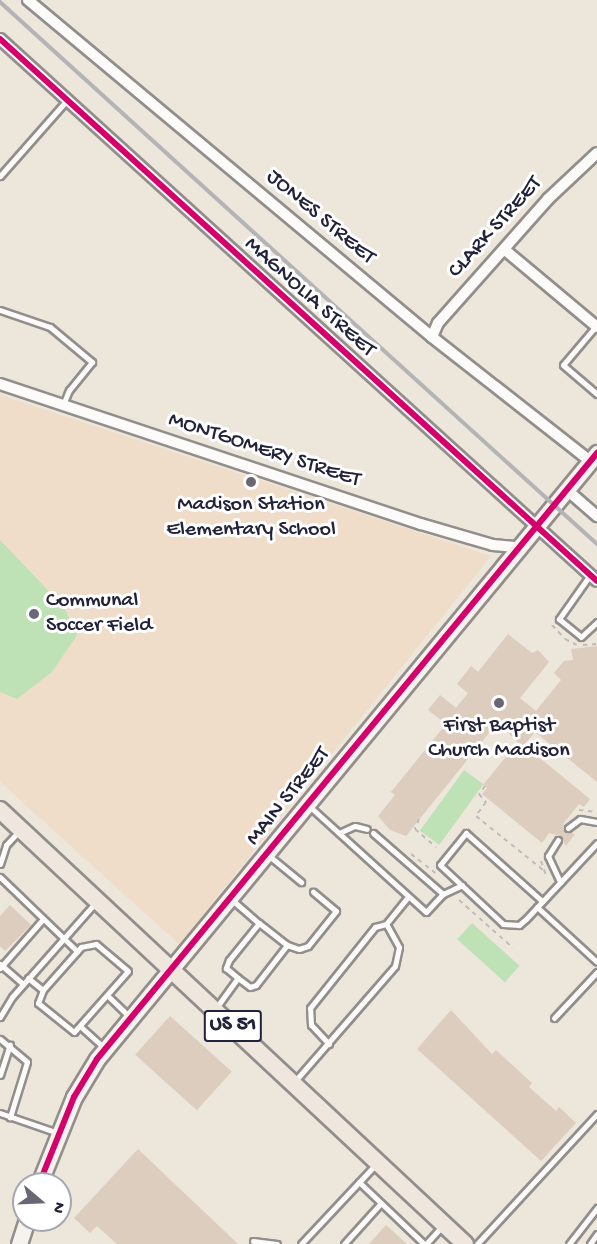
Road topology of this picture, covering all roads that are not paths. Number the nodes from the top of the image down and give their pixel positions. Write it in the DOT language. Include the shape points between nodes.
graph roads {
  1 [pos="28,0"];
  2 [pos="0,39"];
  3 [pos="67,100"];
  4 [pos="597,153"];
  5 [pos="0,176"];
  6 [pos="505,250"];
  7 [pos="0,310"];
  8 [pos="596,326"];
  9 [pos="432,337"];
  10 [pos="0,384"];
  11 [pos="597,394"];
  12 [pos="63,405"];
  13 [pos="594,457"];
  14 [pos="567,490"];
  15 [pos="597,516"];
  16 [pos="535,527"];
  17 [pos="518,547"];
  18 [pos="594,578"];
  19 [pos="597,622"];
  20 [pos="306,804"];
  21 [pos="0,810"];
  22 [pos="597,822"];
  23 [pos="568,828"];
  24 [pos="21,830"];
  25 [pos="339,833"];
  26 [pos="558,840"];
  27 [pos="597,843"];
  28 [pos="266,853"];
  29 [pos="0,864"];
  30 [pos="0,877"];
  31 [pos="302,882"];
  32 [pos="561,882"];
  33 [pos="462,885"];
  34 [pos="313,892"];
  35 [pos="443,894"];
  36 [pos="230,898"];
  37 [pos="407,898"];
  38 [pos="97,901"];
  39 [pos="542,901"];
  40 [pos="537,907"];
  41 [pos="44,919"];
  42 [pos="259,923"];
  43 [pos="386,924"];
  44 [pos="64,939"];
  45 [pos="287,945"];
  46 [pos="77,951"];
  47 [pos="597,962"];
  48 [pos="1,966"];
  49 [pos="172,969"];
  50 [pos="597,972"];
  51 [pos="28,978"];
  52 [pos="238,978"];
  53 [pos="23,984"];
  54 [pos="43,990"];
  55 [pos="108,996"];
  56 [pos="215,1009"];
  57 [pos="0,1017"];
  58 [pos="132,1018"];
  59 [pos="554,1018"];
  60 [pos="81,1027"];
  61 [pos="0,1040"];
  62 [pos="329,1044"];
  63 [pos="10,1045"];
  64 [pos="106,1049"];
  65 [pos="0,1075"];
  66 [pos="293,1082"];
  67 [pos="0,1113"];
  68 [pos="597,1114"];
  69 [pos="10,1117"];
  70 [pos="59,1133"];
  71 [pos="379,1161"];
  72 [pos="44,1172"];
  73 [pos="359,1182"];
  74 [pos="381,1203"];
  75 [pos="597,1208"];
  76 [pos="444,1224"];
  77 [pos="597,1234"];
  78 [pos="253,1241"];
  79 [pos="278,1244"];
  80 [pos="301,1244"];
  81 [pos="344,1244"];
  82 [pos="425,1244"];
  83 [pos="465,1244"];
  84 [pos="477,1244"];
  85 [pos="569,1244"];
  86 [pos="590,1244"];
  1 -- 9 [label="street, JONES STREET"];
  2 -- 3 [label="street, MAGNOLIA STREET"];
  3 -- 5 [label="lane"];
  3 -- 16 [label="street, MAGNOLIA STREET"];
  4 -- 6 [label="street, CLARK STREET" via="562,184"];
  6 -- 8 [label="street"];
  6 -- 9 [label="street, CLARK STREET" via="438,323"];
  7 -- 12 [label="lane" via="50,327 92,362 69,390"];
  8 -- 11 [label="lane" via="563,365"];
  9 -- 13 [label="street, JONES STREET"];
  10 -- 12 [label="street, MONTGOMERY STREET"];
  12 -- 17 [label="street, MONTGOMERY STREET" via="421,524 493,545"];
  13 -- 14 [label="street, MAIN STREET"];
  14 -- 15 [label="street"];
  14 -- 16 [label="street, MAIN STREET"];
  16 -- 17 [label="street, MAIN STREET"];
  16 -- 18 [label="street, MAGNOLIA STREET"];
  17 -- 20 [label="street, MAIN STREET"];
  18 -- 19 [label="lane" via="559,619 581,637"];
  20 -- 25 [label="lane"];
  20 -- 28 [label="street, MAIN STREET"];
  21 -- 24 [label="main road, US 51"];
  22 -- 23 [label="lane" via="580,819"];
  24 -- 29 [label="lane" via="6,845"];
  24 -- 38 [label="main road, US 51"];
  25 -- 35 [label="lane" via="355,826 370,831"];
  25 -- 37 [label="lane"];
  26 -- 32 [label="lane" via="548,856 549,865"];
  27 -- 32 [label="lane"];
  28 -- 31 [label="lane"];
  28 -- 36 [label="street, MAIN STREET"];
  30 -- 41 [label="lane"];
  32 -- 39 [label="lane"];
  33 -- 35 [label="lane"];
  33 -- 39 [label="lane" via="440,865 466,833"];
  33 -- 40 [label="lane" via="503,924 519,925"];
  34 -- 45 [label="lane" via="336,911 308,946 299,949"];
  35 -- 37 [label="lane" via="426,912"];
  36 -- 42 [label="lane"];
  36 -- 49 [label="street, MAIN STREET"];
  37 -- 43 [label="lane"];
  38 -- 44 [label="lane"];
  38 -- 49 [label="main road, US 51"];
  39 -- 40 [label="lane"];
  40 -- 47 [label="lane"];
  41 -- 44 [label="lane"];
  41 -- 48 [label="lane"];
  42 -- 45 [label="lane"];
  42 -- 52 [label="lane" via="229,960 226,968"];
  43 -- 62 [label="lane" via="399,947 395,966"];
  43 -- 62 [label="lane" via="375,927 310,1008 311,1025"];
  44 -- 46 [label="lane"];
  44 -- 51 [label="lane"];
  45 -- 52 [label="lane" via="256,985 250,987"];
  46 -- 54 [label="lane"];
  46 -- 55 [label="lane" via="100,944 128,969"];
  48 -- 53 [label="lane"];
  49 -- 56 [label="main road, US 51"];
  49 -- 58 [label="street, MAIN STREET"];
  50 -- 59 [label="lane"];
  51 -- 53 [label="lane"];
  51 -- 54 [label="lane"];
  52 -- 56 [label="lane"];
  53 -- 57 [label="lane"];
  54 -- 60 [label="lane" via="38,1003 71,1031"];
  55 -- 58 [label="lane"];
  55 -- 60 [label="lane"];
  56 -- 66 [label="main road, US 51"];
  58 -- 64 [label="street, MAIN STREET"];
  60 -- 64 [label="lane"];
  61 -- 63 [label="lane"];
  62 -- 66 [label="lane"];
  63 -- 65 [label="lane"];
  63 -- 69 [label="lane" via="24,1057 28,1067"];
  64 -- 70 [label="street, MAIN STREET" via="74,1097"];
  66 -- 71 [label="main road, US 51"];
  67 -- 69 [label="lane"];
  68 -- 84 [label="lane"];
  69 -- 70 [label="lane"];
  70 -- 72 [label="street, MAIN STREET"];
  71 -- 73 [label="lane"];
  71 -- 76 [label="main road, US 51"];
  73 -- 74 [label="lane"];
  73 -- 80 [label="lane"];
  74 -- 81 [label="lane"];
  74 -- 82 [label="lane"];
  75 -- 85 [label="lane"];
  76 -- 82 [label="lane"];
  76 -- 83 [label="main road, US 51"];
  77 -- 86 [label="lane"];
  78 -- 79 [label="lane"];
}
